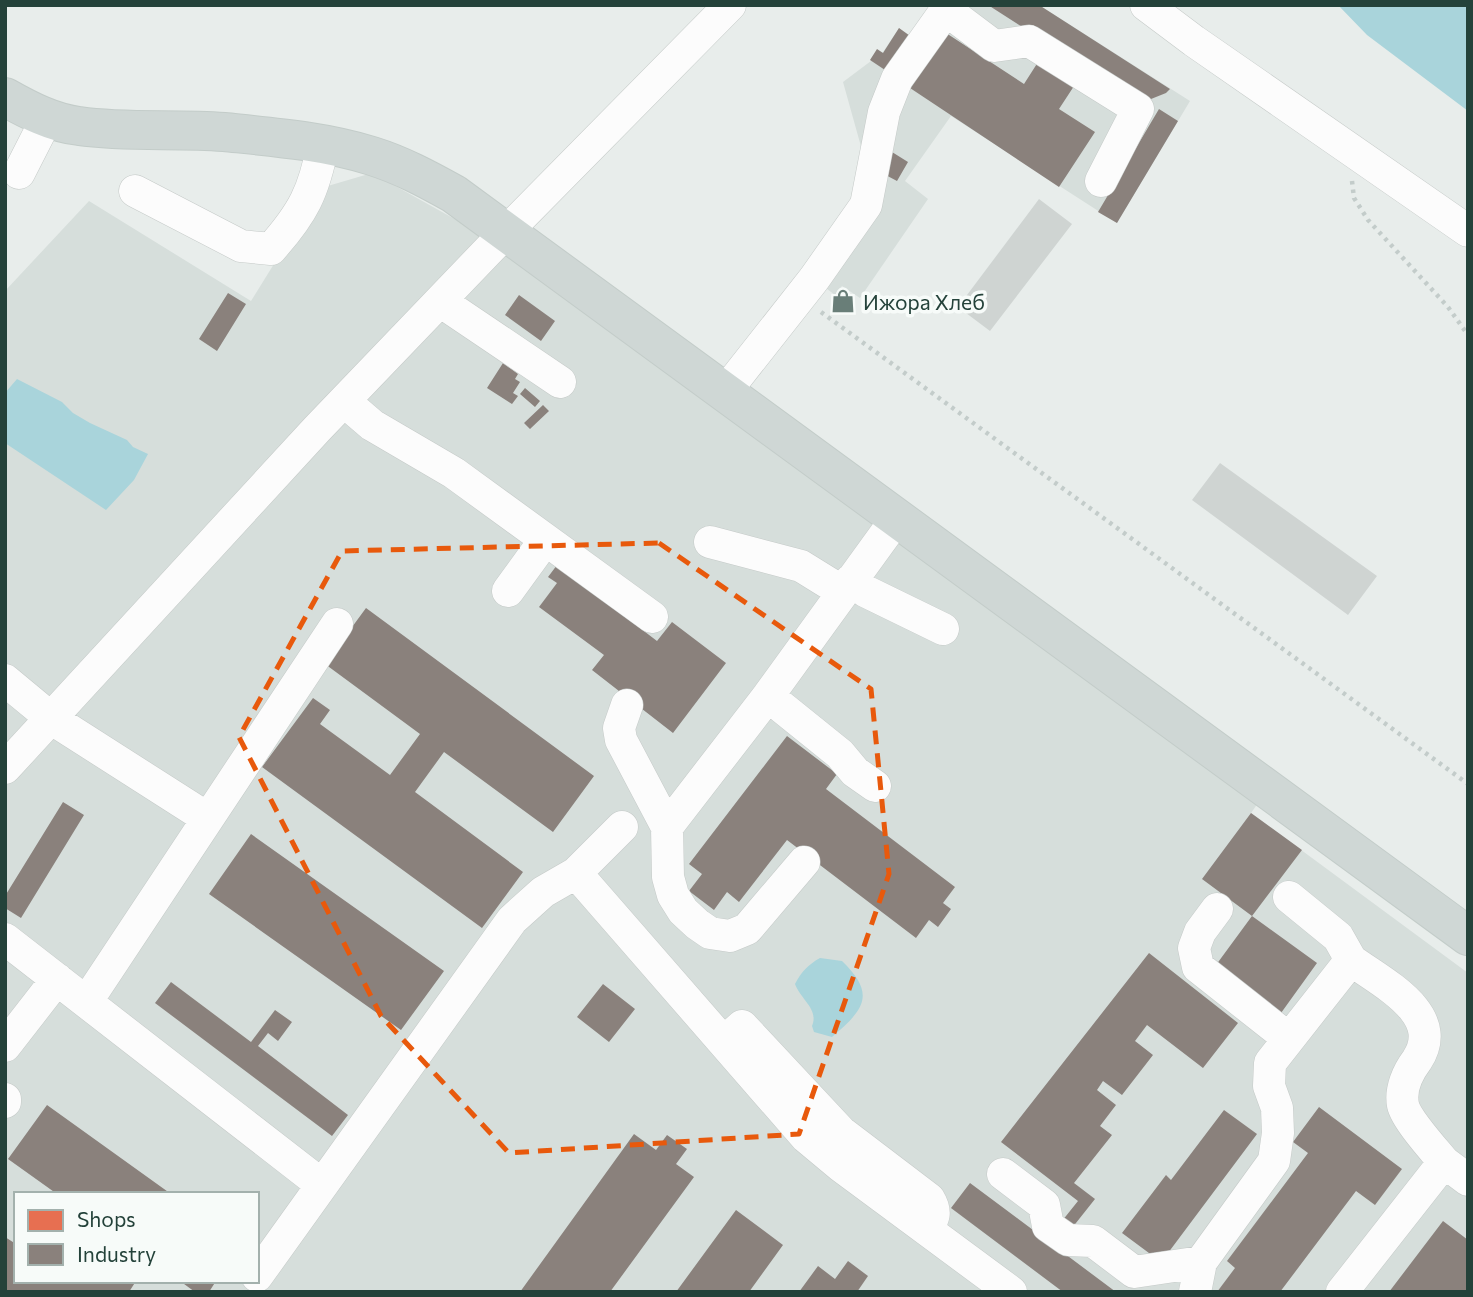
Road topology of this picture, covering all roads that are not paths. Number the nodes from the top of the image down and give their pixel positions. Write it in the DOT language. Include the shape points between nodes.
graph roads {
  1 [pos="730,5"];
  2 [pos="1146,5"];
  3 [pos="5,96"];
  4 [pos="47,118"];
  5 [pos="323,144"];
  6 [pos="19,173"];
  7 [pos="1101,181"];
  8 [pos="135,191"];
  9 [pos="1468,231"];
  10 [pos="507,232"];
  11 [pos="454,316"];
  12 [pos="561,382"];
  13 [pos="726,392"];
  14 [pos="344,401"];
  15 [pos="897,518"];
  16 [pos="545,540"];
  17 [pos="710,542"];
  18 [pos="847,586"];
  19 [pos="508,591"];
  20 [pos="652,617"];
  21 [pos="337,624"];
  22 [pos="943,629"];
  23 [pos="5,680"];
  24 [pos="768,696"];
  25 [pos="627,705"];
  26 [pos="52,719"];
  27 [pos="5,768"];
  28 [pos="875,786"];
  29 [pos="207,818"];
  30 [pos="622,827"];
  31 [pos="667,827"];
  32 [pos="804,862"];
  33 [pos="576,873"];
  34 [pos="1289,897"];
  35 [pos="1216,909"];
  36 [pos="1468,936"];
  37 [pos="5,939"];
  38 [pos="1351,960"];
  39 [pos="57,979"];
  40 [pos="87,1001"];
  41 [pos="1289,1038"];
  42 [pos="5,1046"];
  43 [pos="1456,1171"];
  44 [pos="1003,1174"];
  45 [pos="322,1185"];
  46 [pos="259,1273"];
  47 [pos="1198,1277"];
  48 [pos="1155,1280"];
  49 [pos="1011,1292"];
  50 [pos="1342,1292"];
  1 -- 10 [label="lane"];
  2 -- 9 [label="lane"];
  3 -- 4 [label="main road"];
  4 -- 5 [label="main road" via="89,127 223,132"];
  4 -- 6 [label="lane"];
  5 -- 8 [label="lane" via="310,196 271,249 241,246"];
  5 -- 10 [label="main road" via="373,156 420,175"];
  7 -- 13 [label="lane" via="1139,108 1029,41 994,46 946,10 897,79 884,112 866,205"];
  10 -- 11 [label="lane"];
  10 -- 13 [label="main road"];
  11 -- 12 [label="lane"];
  11 -- 14 [label="lane"];
  13 -- 15 [label="main road"];
  14 -- 16 [label="lane" via="372,425 454,473"];
  14 -- 26 [label="lane"];
  15 -- 18 [label="lane"];
  15 -- 36 [label="main road"];
  16 -- 19 [label="lane"];
  16 -- 20 [label="lane"];
  17 -- 18 [label="lane" via="801,566"];
  18 -- 22 [label="lane"];
  18 -- 24 [label="lane"];
  21 -- 29 [label="lane"];
  23 -- 26 [label="lane"];
  24 -- 28 [label="lane"];
  24 -- 31 [label="lane"];
  25 -- 31 [label="lane" via="619,728 621,740"];
  26 -- 27 [label="lane"];
  26 -- 29 [label="lane"];
  29 -- 40 [label="lane"];
  30 -- 33 [label="lane"];
  31 -- 32 [label="lane" via="673,894 682,911 710,933 730,936 747,929"];
  33 -- 45 [label="lane" via="543,892 512,920"];
  33 -- 49 [label="lane" via="806,1137"];
  34 -- 38 [label="lane" via="1338,937"];
  35 -- 41 [label="lane" via="1194,948 1198,967"];
  37 -- 39 [label="lane"];
  38 -- 41 [label="lane"];
  38 -- 43 [label="lane" via="1409,1001 1425,1025 1423,1050 1406,1075 1403,1105 1421,1134"];
  39 -- 40 [label="lane"];
  39 -- 42 [label="lane"];
  40 -- 45 [label="lane"];
  41 -- 47 [label="lane" via="1270,1063 1269,1086 1277,1108 1278,1133 1273,1161"];
  43 -- 50 [label="lane"];
  44 -- 48 [label="lane" via="1044,1205 1048,1226 1068,1241 1093,1241 1133,1272"];
  45 -- 46 [label="lane"];
  47 -- 48 [label="lane"];
}
